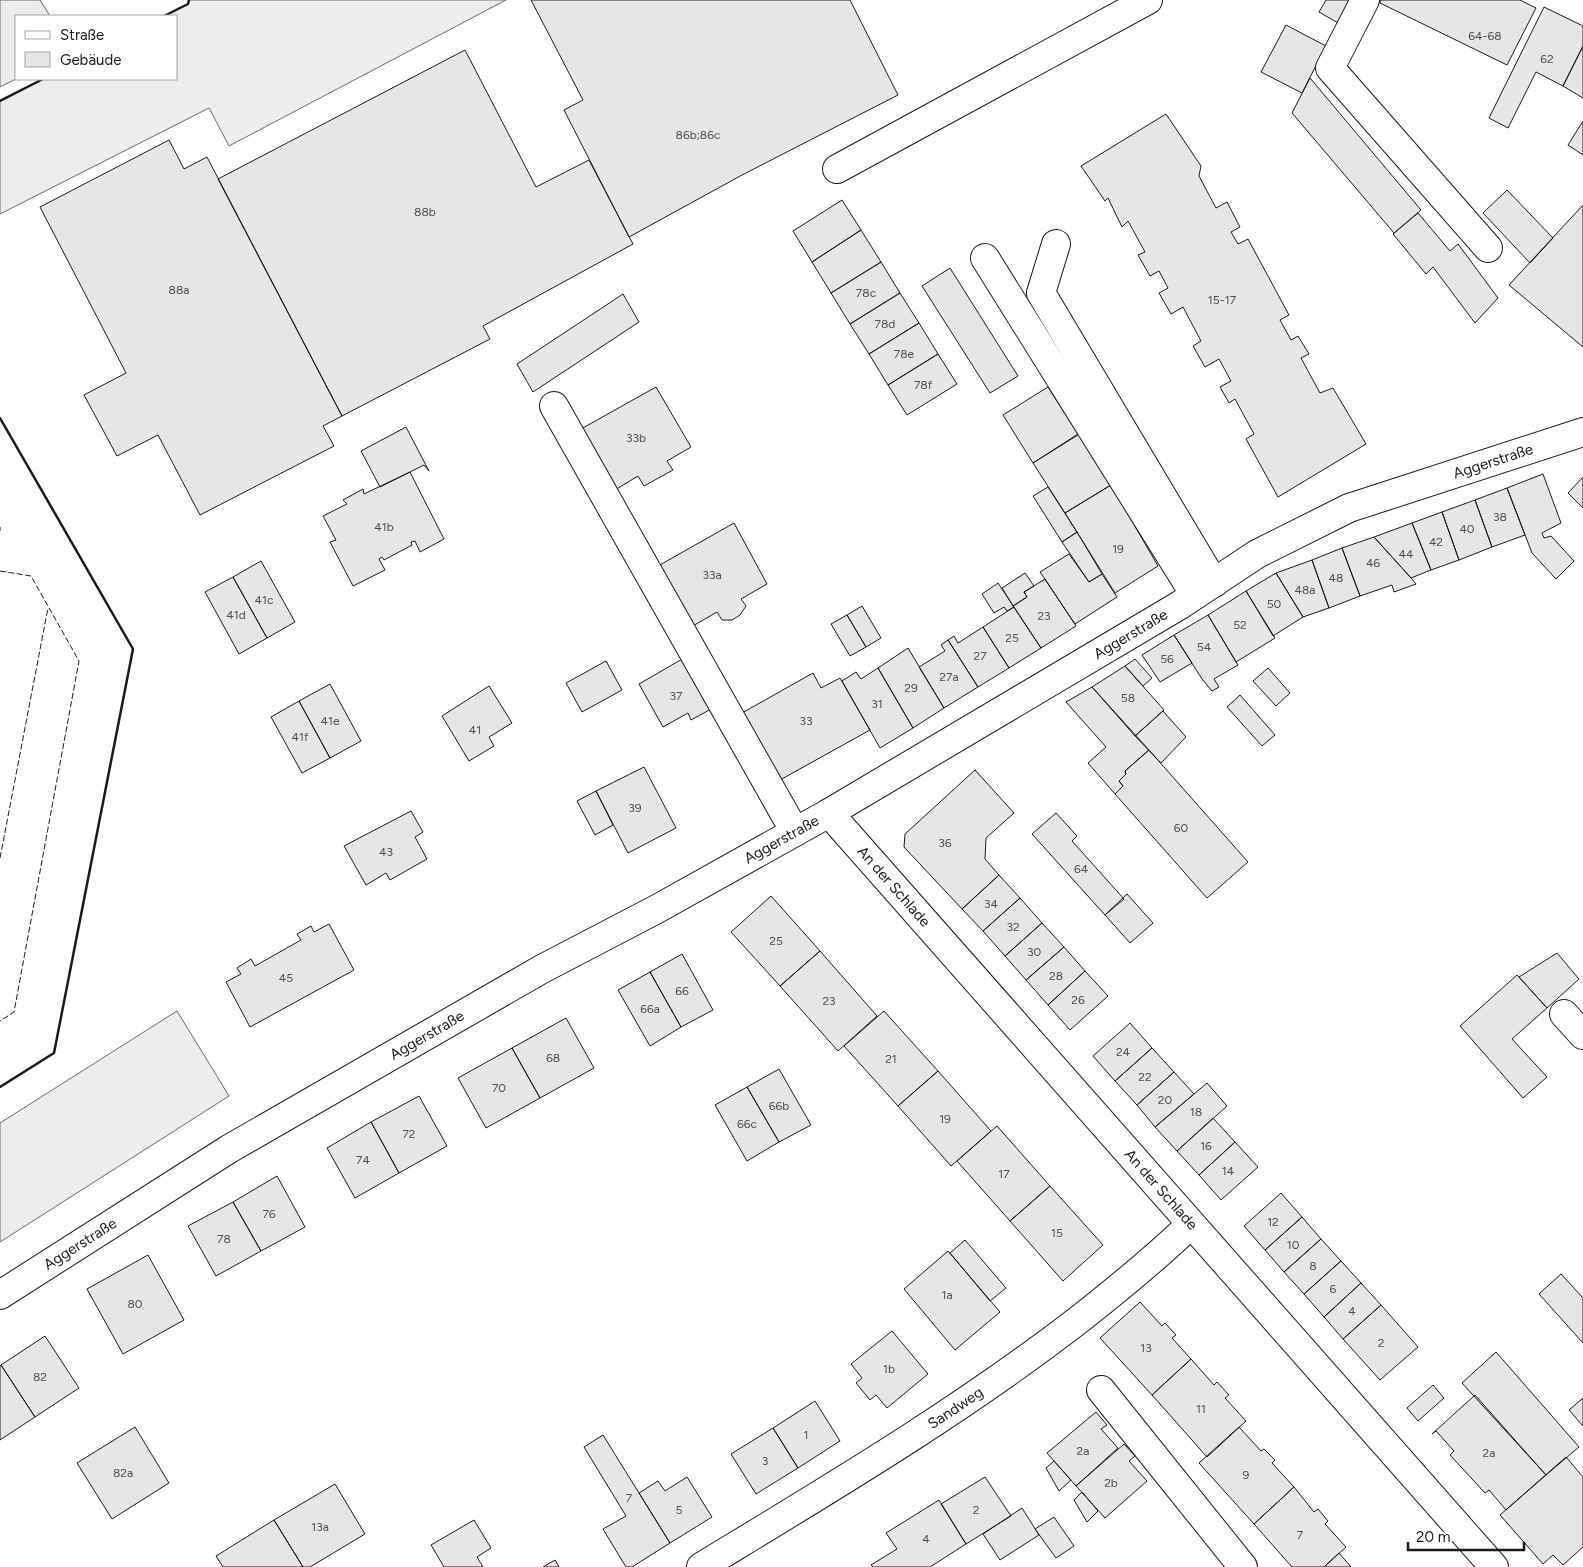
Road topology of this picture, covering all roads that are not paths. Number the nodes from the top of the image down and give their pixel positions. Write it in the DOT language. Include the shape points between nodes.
graph roads {
  1 [pos="1148,0"];
  2 [pos="1365,0"];
  3 [pos="837,169"];
  4 [pos="1056,244"];
  5 [pos="1488,248"];
  6 [pos="985,258"];
  7 [pos="554,406"];
  8 [pos="1583,432"];
  9 [pos="1204,589"];
  10 [pos="829,813"];
  11 [pos="795,832"];
  12 [pos="1564,1014"];
  13 [pos="1583,1035"];
  14 [pos="1191,1224"];
  15 [pos="0,1295"];
  16 [pos="1101,1390"];
  17 [pos="701,1567"];
  18 [pos="1243,1567"];
  19 [pos="1494,1567"];
  1 -- 3 [label="street"];
  2 -- 5 [label="street" via="1330,68"];
  4 -- 9 [label="street" via="1040,293"];
  6 -- 9 [label="street"];
  7 -- 11 [label="street"];
  8 -- 9 [label="street, Aggerstraße" via="1349,508 1257,554"];
  9 -- 10 [label="street, Aggerstraße"];
  10 -- 11 [label="street, Aggerstraße"];
  10 -- 14 [label="street, An der Schlade"];
  11 -- 15 [label="street, Aggerstraße" via="542,969 229,1149"];
  12 -- 13 [label="street"];
  14 -- 17 [label="street, Sandweg" via="1155,1260 1045,1346 928,1428"];
  14 -- 19 [label="street, An der Schlade"];
  16 -- 18 [label="street"];
}
